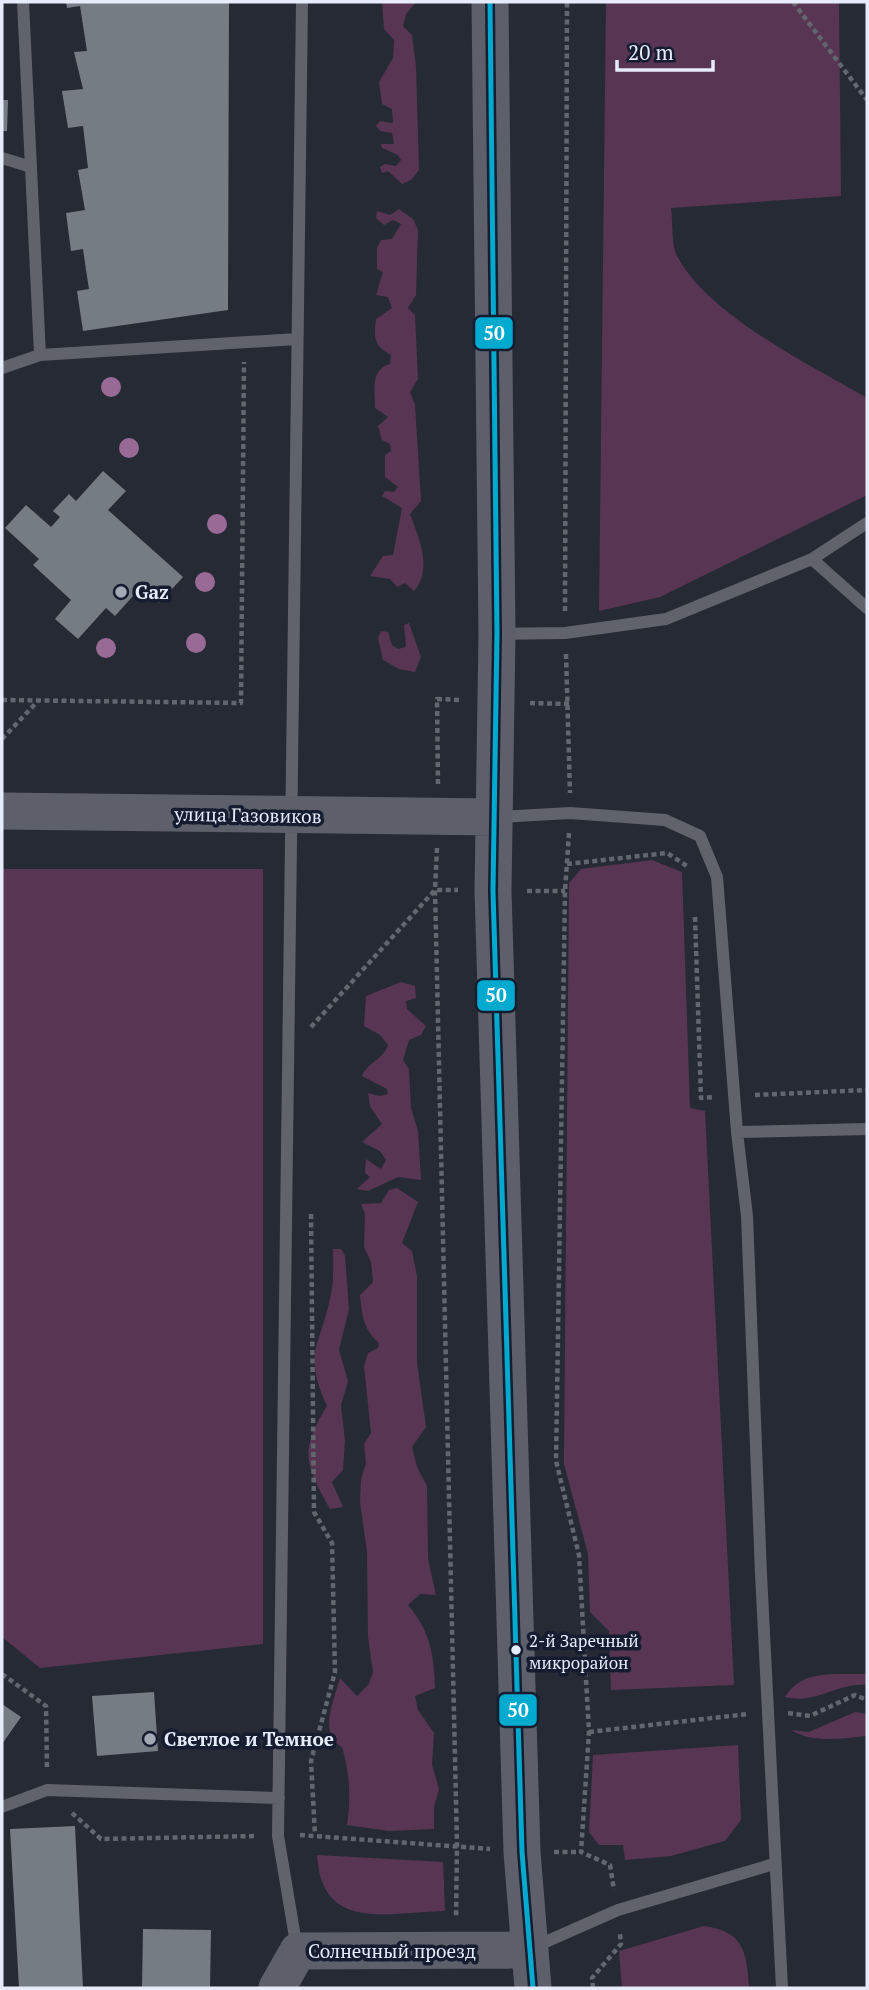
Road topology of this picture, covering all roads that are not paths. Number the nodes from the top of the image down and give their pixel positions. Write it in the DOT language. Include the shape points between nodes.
graph roads {
  1 [pos="23,2"];
  2 [pos="302,2"];
  3 [pos="490,2"];
  4 [pos="2,158"];
  5 [pos="31,167"];
  6 [pos="298,339"];
  7 [pos="40,355"];
  8 [pos="2,368"];
  9 [pos="867,523"];
  10 [pos="812,559"];
  11 [pos="867,608"];
  12 [pos="497,634"];
  13 [pos="2,811"];
  14 [pos="290,815"];
  15 [pos="494,817"];
  16 [pos="867,1129"];
  17 [pos="737,1132"];
  18 [pos="279,1798"];
  19 [pos="2,1807"];
  20 [pos="775,1864"];
  21 [pos="528,1950"];
  22 [pos="298,1951"];
  23 [pos="277,1988"];
  24 [pos="533,1988"];
  25 [pos="782,1988"];
  1 -- 5 [label="lane"];
  2 -- 6 [label="lane"];
  3 -- 12 [label="main road"];
  4 -- 5 [label="lane"];
  5 -- 7 [label="lane"];
  6 -- 7 [label="lane"];
  6 -- 14 [label="lane"];
  7 -- 8 [label="lane"];
  9 -- 10 [label="lane"];
  10 -- 11 [label="lane"];
  10 -- 12 [label="lane" via="666,619 565,633"];
  12 -- 15 [label="main road"];
  13 -- 14 [label="main road, улица Газовиков"];
  14 -- 15 [label="main road, улица Газовиков"];
  14 -- 18 [label="lane"];
  15 -- 17 [label="lane" via="570,813 665,820 700,836 717,877"];
  15 -- 21 [label="main road"];
  16 -- 17 [label="lane"];
  17 -- 20 [label="lane" via="747,1216"];
  18 -- 19 [label="lane" via="47,1790"];
  18 -- 22 [label="lane" via="278,1836"];
  20 -- 21 [label="lane" via="618,1910"];
  20 -- 25 [label="lane"];
  21 -- 22 [label="main road, Солнечный проезд"];
  21 -- 24 [label="main road"];
  22 -- 23 [label="main road, Солнечный проезд"];
}
